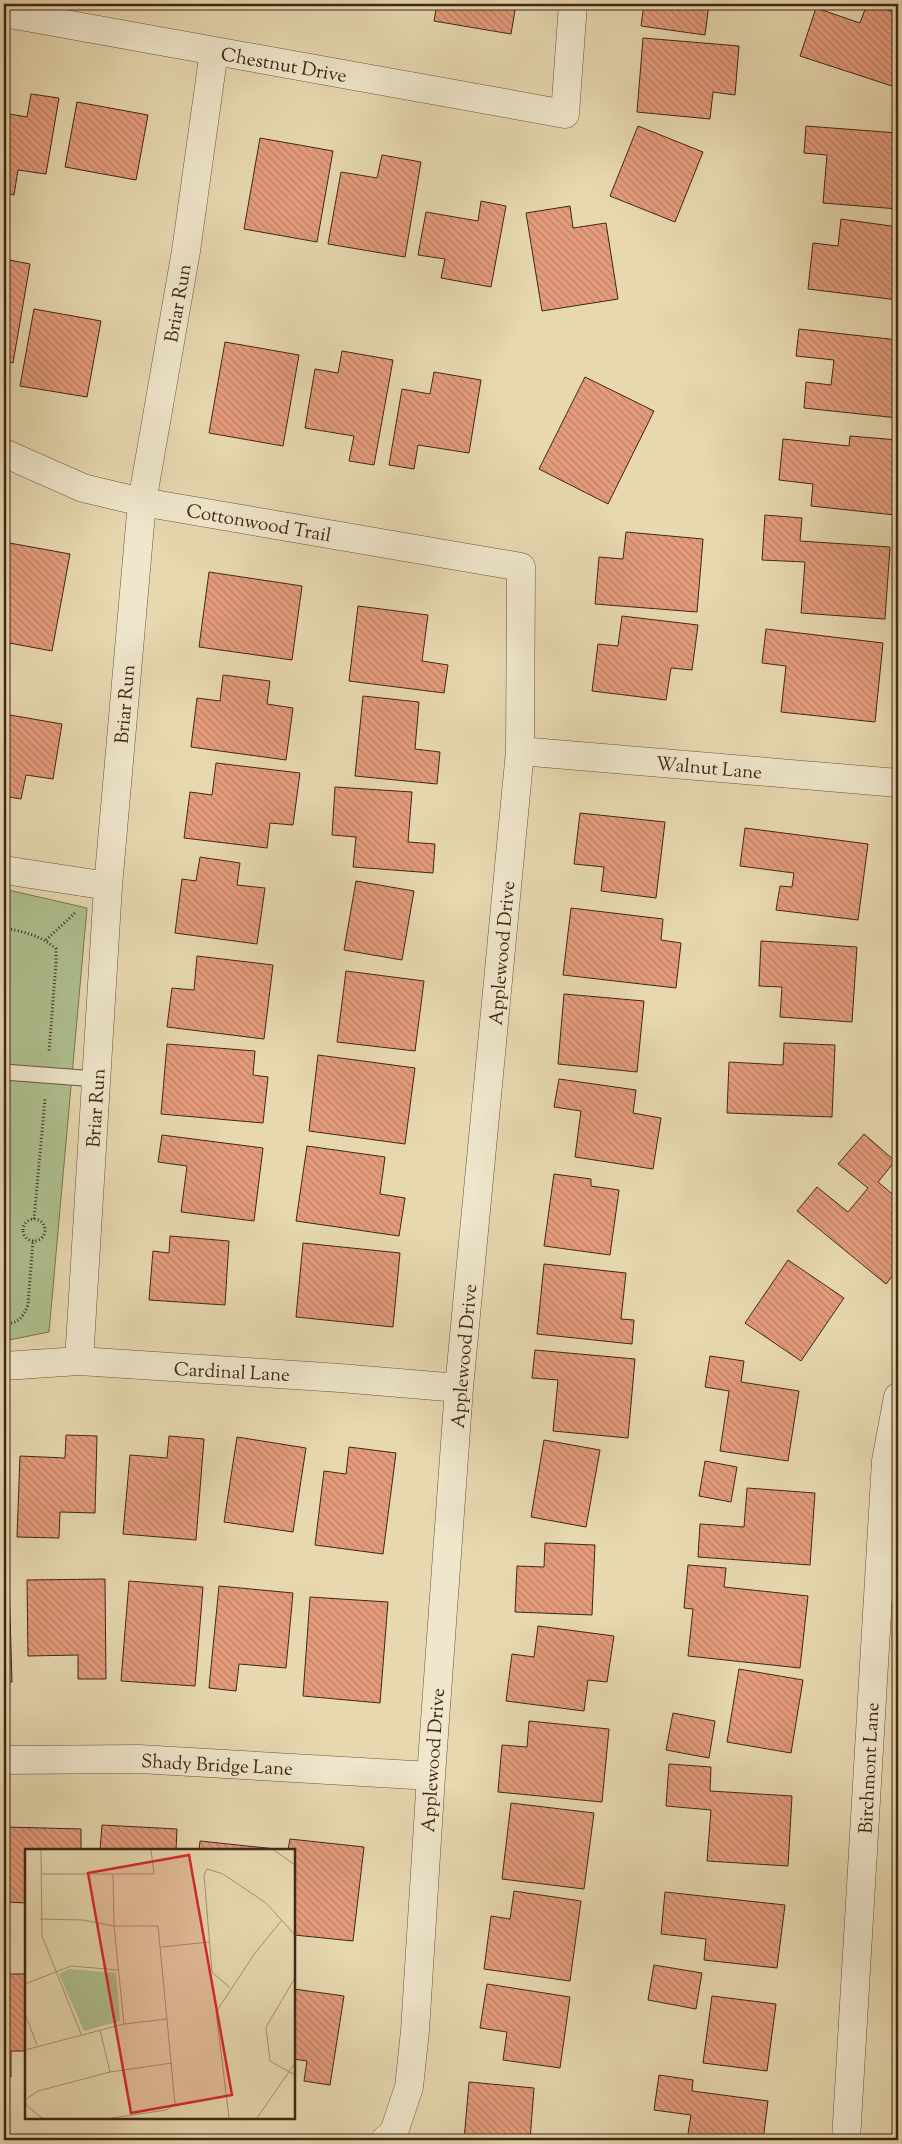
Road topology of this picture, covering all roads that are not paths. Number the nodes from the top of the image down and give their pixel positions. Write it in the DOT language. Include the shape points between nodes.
graph roads {
  1 [pos="573,4"];
  2 [pos="4,14"];
  3 [pos="214,52"];
  4 [pos="4,453"];
  5 [pos="142,502"];
  6 [pos="521,567"];
  7 [pos="520,751"];
  8 [pos="898,783"];
  9 [pos="4,870"];
  10 [pos="108,886"];
  11 [pos="4,1072"];
  12 [pos="96,1079"];
  13 [pos="79,1361"];
  14 [pos="4,1366"];
  15 [pos="459,1388"];
  16 [pos="898,1397"];
  17 [pos="4,1760"];
  18 [pos="431,1776"];
  19 [pos="385,2140"];
  20 [pos="846,2140"];
  1 -- 3 [label="street, Chestnut Drive" via="565,114"];
  2 -- 3 [label="street, Chestnut Drive"];
  3 -- 5 [label="street, Briar Run" via="186,251"];
  4 -- 5 [label="street, Cottonwood Trail" via="83,488"];
  5 -- 6 [label="street, Cottonwood Trail"];
  5 -- 10 [label="street, Briar Run"];
  6 -- 7 [label="street, Applewood Drive"];
  7 -- 8 [label="street, Walnut Lane"];
  7 -- 15 [label="street, Applewood Drive"];
  9 -- 10 [label="street"];
  10 -- 12 [label="street, Briar Run"];
  11 -- 12 [label="lane"];
  12 -- 13 [label="street, Briar Run"];
  13 -- 14 [label="street, Cardinal Lane"];
  13 -- 15 [label="street, Cardinal Lane"];
  15 -- 18 [label="street, Applewood Drive"];
  16 -- 20 [label="street, Birchmont Lane" via="886,1462"];
  17 -- 18 [label="street, Shady Bridge Lane" via="139,1759"];
  18 -- 19 [label="street, Applewood Drive" via="409,2087 394,2132"];
}
